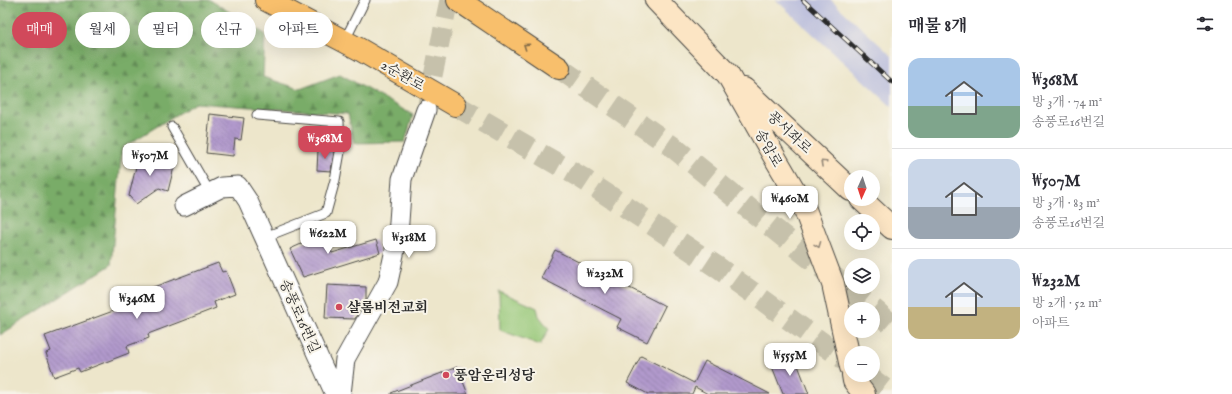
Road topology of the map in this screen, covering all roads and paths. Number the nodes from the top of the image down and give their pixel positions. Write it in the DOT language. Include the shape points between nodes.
graph roads {
  1 [pos="266,0"];
  2 [pos="365,0"];
  3 [pos="458,0"];
  4 [pos="656,0"];
  5 [pos="344,42"];
  6 [pos="559,68"];
  7 [pos="728,75"];
  8 [pos="455,105"];
  9 [pos="426,110"];
  10 [pos="257,115"];
  11 [pos="172,127"];
  12 [pos="844,183"];
  13 [pos="210,193"];
  14 [pos="184,206"];
  15 [pos="868,206"];
  16 [pos="892,228"];
  17 [pos="265,237"];
  18 [pos="846,346"];
  19 [pos="335,394"];
  20 [pos="341,394"];
  1 -- 5 [label="highway, 2순환로"];
  2 -- 5 [label="lane"];
  6 -- 3 [label="highway, one-way"];
  4 -- 7 [label="street, 송암로"];
  5 -- 8 [label="highway, 2순환로"];
  12 -- 7 [label="street, 풍서좌로, one-way"];
  7 -- 18 [label="street, 송암로, one-way" via="804,207 833,284"];
  9 -- 20 [label="street" via="402,178 398,236 388,282 345,359"];
  10 -- 17 [label="lane" via="339,122 340,152 326,213"];
  11 -- 13 [label="lane"];
  13 -- 14 [label="street, 송풍로16번길"];
  13 -- 17 [label="street, 송풍로16번길" via="222,187 238,186"];
  15 -- 16 [label="street"];
  17 -- 19 [label="street, 송풍로16번길"];
}
